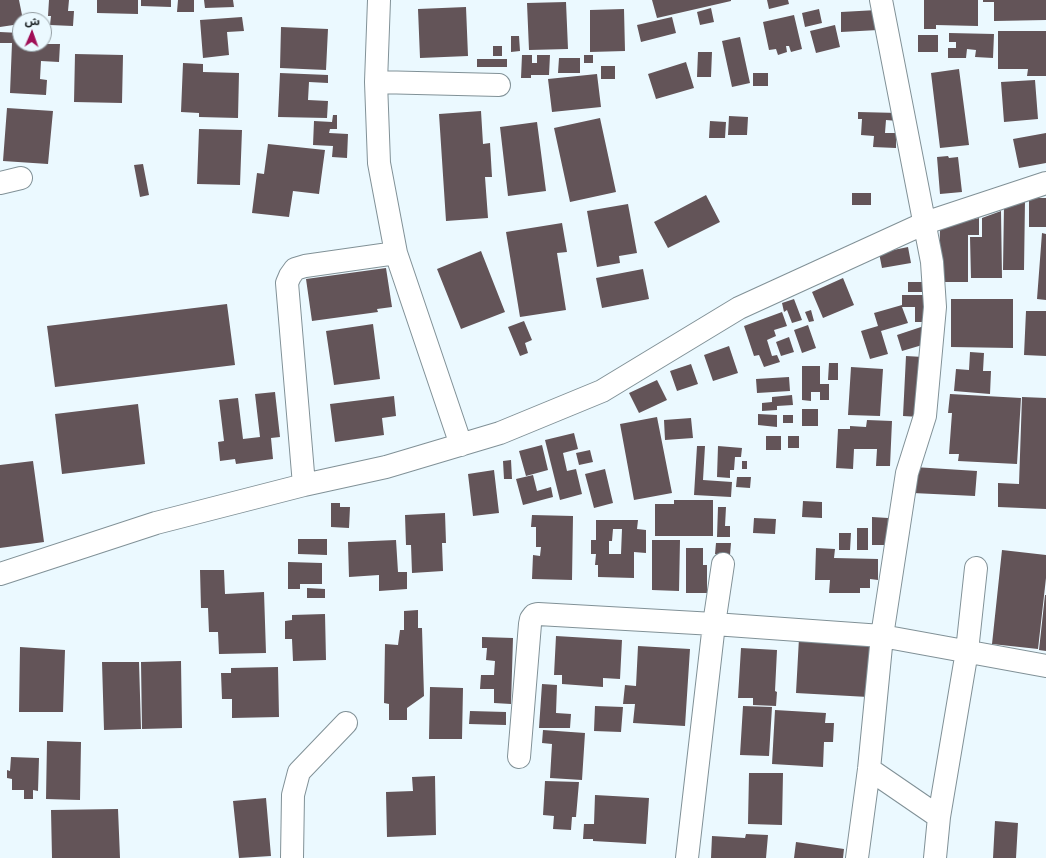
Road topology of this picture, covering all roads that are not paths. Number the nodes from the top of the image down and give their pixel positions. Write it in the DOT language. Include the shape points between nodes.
graph roads {
  1 [pos="379,0"];
  2 [pos="881,0"];
  3 [pos="376,82"];
  4 [pos="499,85"];
  5 [pos="21,178"];
  6 [pos="0,183"];
  7 [pos="1046,183"];
  8 [pos="925,223"];
  9 [pos="396,253"];
  10 [pos="461,445"];
  11 [pos="304,485"];
  12 [pos="723,564"];
  13 [pos="976,568"];
  14 [pos="0,574"];
  15 [pos="714,624"];
  16 [pos="882,636"];
  17 [pos="967,651"];
  18 [pos="1046,666"];
  19 [pos="346,723"];
  20 [pos="519,757"];
  21 [pos="869,769"];
  22 [pos="939,817"];
  23 [pos="292,858"];
  24 [pos="687,858"];
  25 [pos="857,858"];
  26 [pos="936,858"];
  1 -- 3 [label="street"];
  2 -- 8 [label="street"];
  3 -- 4 [label="street"];
  3 -- 9 [label="street" via="379,163"];
  5 -- 6 [label="street"];
  7 -- 8 [label="street"];
  8 -- 10 [label="street" via="739,308 602,391 500,433"];
  8 -- 16 [label="street" via="932,262 935,307 925,416 907,473"];
  9 -- 10 [label="street"];
  9 -- 11 [label="street" via="305,266 295,269 287,283"];
  10 -- 11 [label="street" via="386,467"];
  11 -- 14 [label="street" via="156,523"];
  12 -- 15 [label="street"];
  13 -- 17 [label="street"];
  15 -- 16 [label="street"];
  15 -- 20 [label="street" via="544,614 534,616 530,624"];
  15 -- 24 [label="street"];
  16 -- 17 [label="street"];
  16 -- 21 [label="street"];
  17 -- 18 [label="street"];
  17 -- 22 [label="street"];
  19 -- 23 [label="street" via="299,772 293,795"];
  21 -- 22 [label="street"];
  21 -- 25 [label="street"];
  22 -- 26 [label="street"];
}
